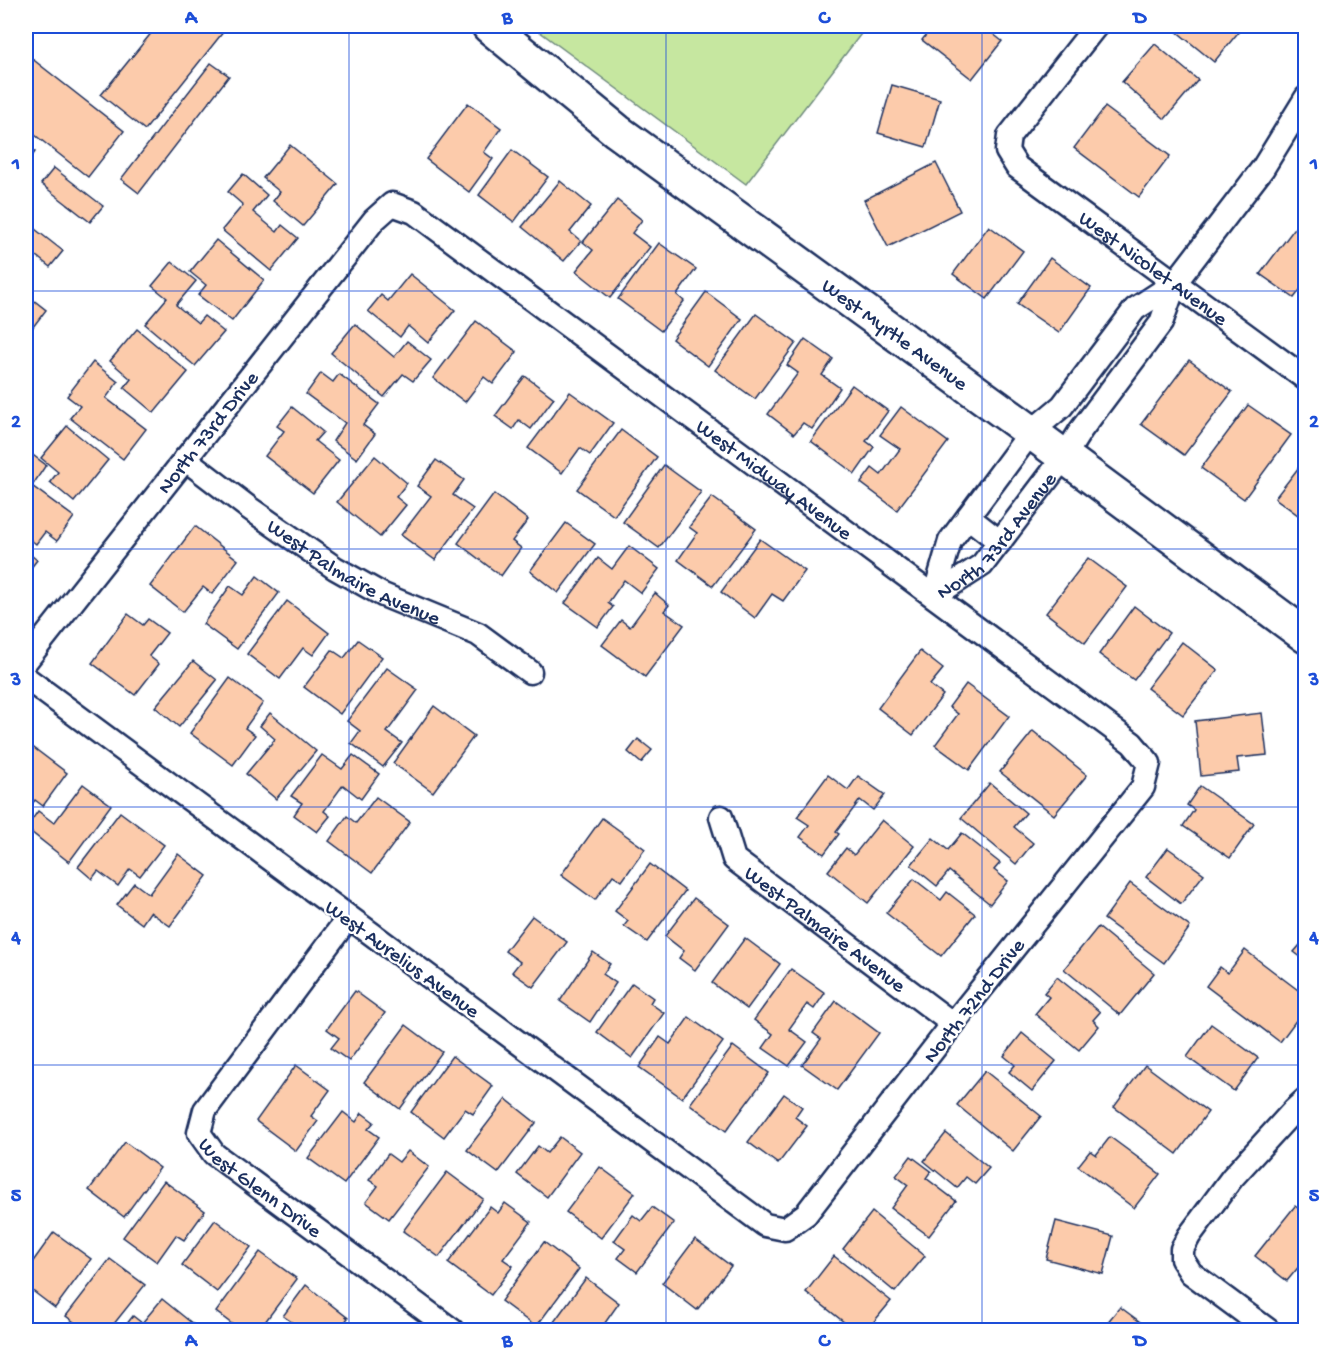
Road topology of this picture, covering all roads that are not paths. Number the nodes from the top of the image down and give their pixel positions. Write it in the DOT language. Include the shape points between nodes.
graph roads {
  1 [pos="489,26"];
  2 [pos="1096,26"];
  3 [pos="1305,98"];
  4 [pos="392,204"];
  5 [pos="1175,283"];
  6 [pos="1305,379"];
  7 [pos="1031,432"];
  8 [pos="1064,457"];
  9 [pos="184,459"];
  10 [pos="968,517"];
  11 [pos="1000,542"];
  12 [pos="934,596"];
  13 [pos="1305,636"];
  14 [pos="26,661"];
  15 [pos="530,672"];
  16 [pos="26,678"];
  17 [pos="1149,763"];
  18 [pos="721,817"];
  19 [pos="348,918"];
  20 [pos="953,1024"];
  21 [pos="1305,1099"];
  22 [pos="785,1229"];
  23 [pos="452,1330"];
  24 [pos="1268,1330"];
  1 -- 7 [label="street, West Myrtle Avenue" via="617,131"];
  2 -- 5 [label="street, West Nicolet Avenue" via="1009,136 1007,151 1017,167"];
  3 -- 5 [label="street, North 73rd Avenue" via="1263,168"];
  4 -- 9 [label="street, North 73rd Drive" via="374,220"];
  4 -- 12 [label="street, West Midway Avenue" via="414,212"];
  5 -- 6 [label="street, West Nicolet Avenue"];
  5 -- 7 [label="street, North 73rd Avenue" via="1135,309 1062,406"];
  5 -- 8 [label="street, North 73rd Avenue" via="1161,323"];
  7 -- 8 [label="street, West Myrtle Avenue"];
  7 -- 10 [label="street, North 73rd Avenue"];
  8 -- 11 [label="street, North 73rd Avenue"];
  8 -- 13 [label="street, West Myrtle Avenue"];
  9 -- 14 [label="street, North 73rd Drive"];
  9 -- 15 [label="street, West Palmaire Avenue" via="335,568 383,594 478,634"];
  10 -- 11 [label="street"];
  10 -- 12 [label="street, North 73rd Avenue" via="950,541"];
  11 -- 12 [label="street, North 73rd Avenue" via="982,565"];
  12 -- 17 [label="street, West Midway Avenue" via="1132,743"];
  16 -- 19 [label="street, West Aurelius Avenue"];
  17 -- 20 [label="street, North 72nd Drive" via="1143,787"];
  18 -- 20 [label="street, West Palmaire Avenue" via="734,859"];
  19 -- 22 [label="street, West Aurelius Avenue" via="765,1225"];
  19 -- 23 [label="street, West Glenn Drive" via="206,1110 199,1133 214,1154"];
  20 -- 22 [label="street, North 72nd Drive" via="806,1214"];
  21 -- 24 [label="street" via="1232,1178 1182,1249 1182,1259 1191,1273"];
}
